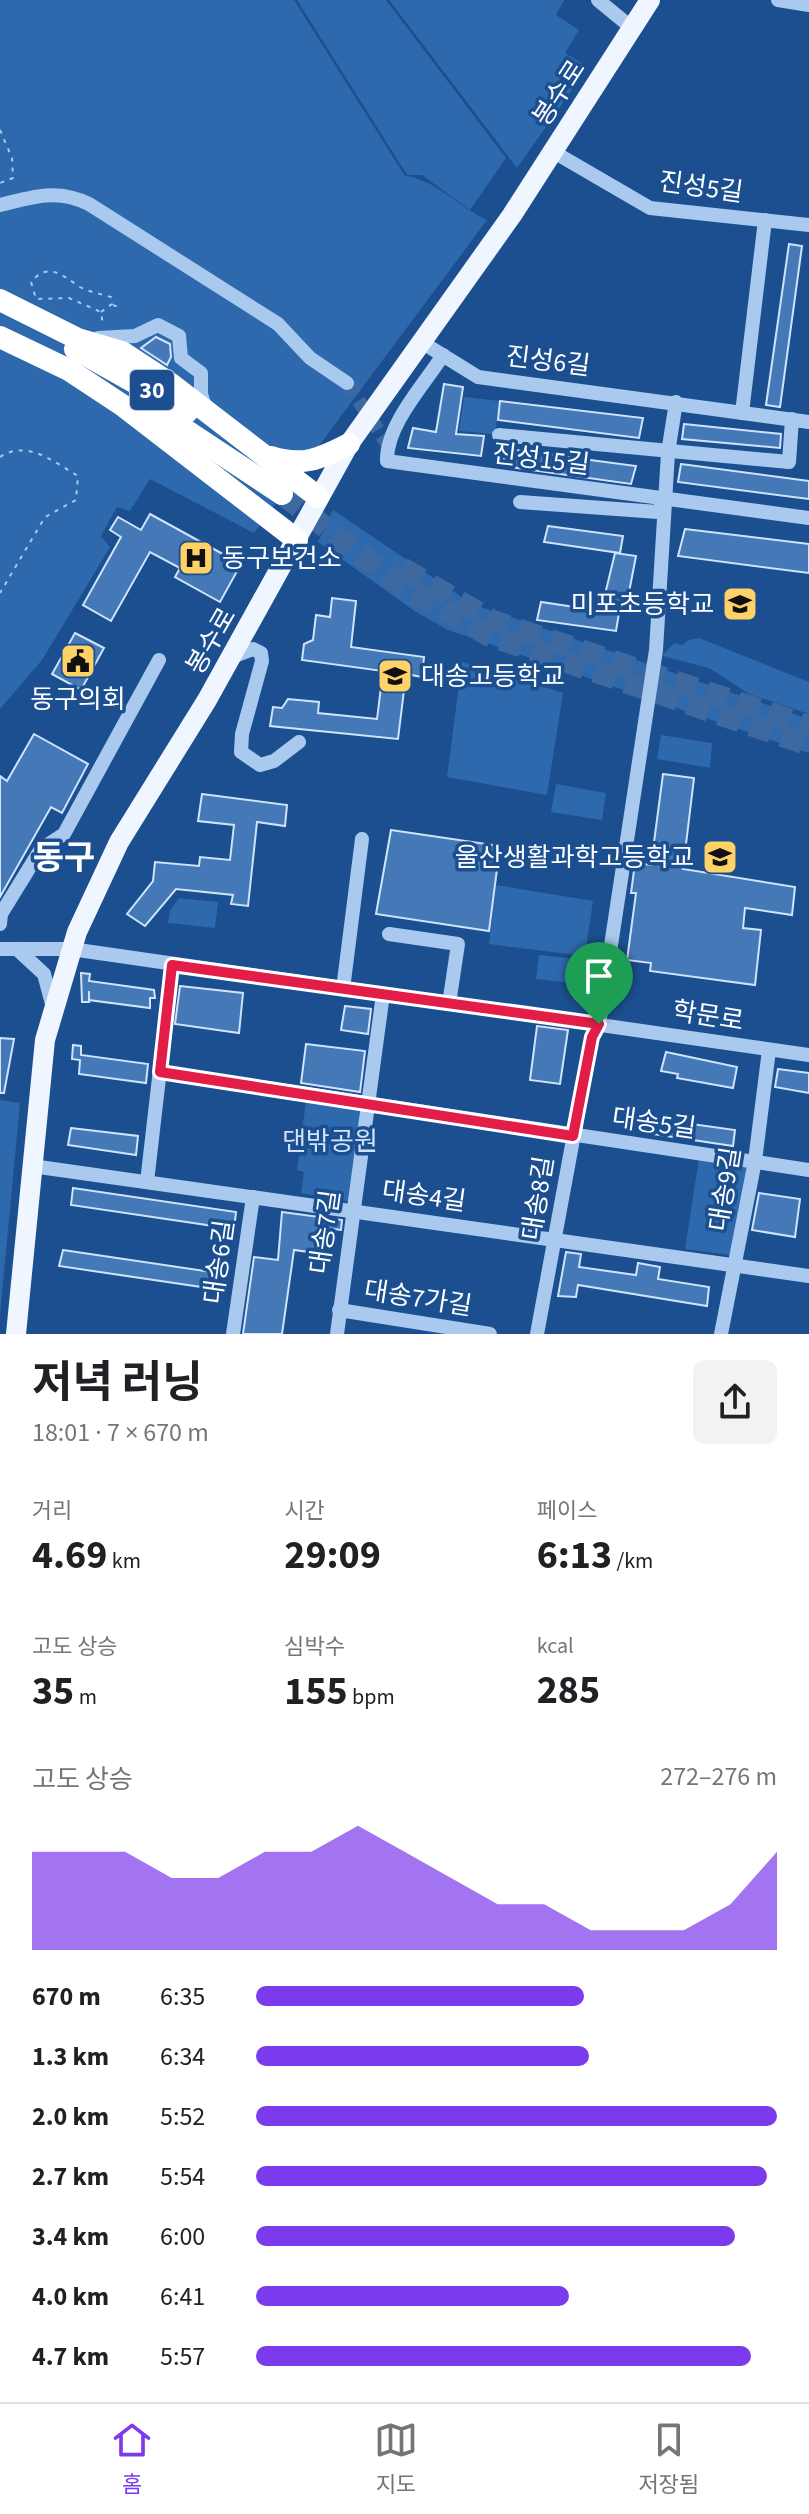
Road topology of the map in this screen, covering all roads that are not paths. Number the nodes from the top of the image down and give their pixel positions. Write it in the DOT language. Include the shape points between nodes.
graph roads {
  1 [pos="598,0"];
  2 [pos="650,0"];
  3 [pos="778,0"];
  4 [pos="809,5"];
  5 [pos="632,28"];
  6 [pos="552,151"];
  7 [pos="0,205"];
  8 [pos="765,220"];
  9 [pos="809,225"];
  10 [pos="0,300"];
  11 [pos="0,311"];
  12 [pos="0,328"];
  13 [pos="0,337"];
  14 [pos="78,339"];
  15 [pos="423,343"];
  16 [pos="443,355"];
  17 [pos="347,383"];
  18 [pos="676,402"];
  19 [pos="742,413"];
  20 [pos="208,414"];
  21 [pos="792,419"];
  22 [pos="809,422"];
  23 [pos="499,435"];
  24 [pos="349,444"];
  25 [pos="261,453"];
  26 [pos="668,453"];
  27 [pos="318,497"];
  28 [pos="665,499"];
  29 [pos="520,502"];
  30 [pos="809,518"];
  31 [pos="297,540"];
  32 [pos="232,657"];
  33 [pos="159,660"];
  34 [pos="299,742"];
  35 [pos="362,839"];
  36 [pos="0,924"];
  37 [pos="389,934"];
  38 [pos="0,949"];
  39 [pos="18,949"];
  40 [pos="71,949"];
  41 [pos="172,965"];
  42 [pos="343,989"];
  43 [pos="383,994"];
  44 [pos="449,1004"];
  45 [pos="53,1006"];
  46 [pos="599,1024"];
  47 [pos="769,1050"];
  48 [pos="809,1055"];
  49 [pos="160,1072"];
  50 [pos="368,1105"];
  51 [pos="573,1136"];
  52 [pos="755,1161"];
  53 [pos="32,1166"];
  54 [pos="809,1170"];
  55 [pos="147,1182"];
  56 [pos="253,1197"];
  57 [pos="353,1211"];
  58 [pos="557,1239"];
  59 [pos="737,1264"];
  60 [pos="809,1276"];
  61 [pos="339,1310"];
  62 [pos="16,1334"];
  63 [pos="233,1334"];
  64 [pos="337,1334"];
  65 [pos="490,1334"];
  66 [pos="537,1334"];
  67 [pos="721,1334"];
  1 -- 5 [label="street"];
  2 -- 5 [label="main road, 봉수로"];
  3 -- 4 [label="street"];
  5 -- 6 [label="main road, 봉수로"];
  6 -- 8 [label="street, 진성5길" via="650,208"];
  6 -- 15 [label="main road, 봉수로"];
  7 -- 17 [label="street" via="52,192 89,204 278,324 310,358"];
  8 -- 9 [label="street, 진성5길"];
  8 -- 19 [label="street"];
  10 -- 14 [label="highway"];
  11 -- 12 [label="highway, 30" via="125,374 203,422 288,490 119,387"];
  13 -- 31 [label="highway" via="69,370 122,405"];
  14 -- 20 [label="highway" via="122,352"];
  14 -- 20 [label="street" via="135,336 158,325 179,336 181,358 201,373"];
  15 -- 16 [label="street, 진성6길"];
  15 -- 24 [label="main road, 봉수로"];
  16 -- 18 [label="street, 진성6길" via="478,377"];
  16 -- 28 [label="street, 진성15길" via="400,422 387,448 387,461"];
  18 -- 19 [label="street, 진성6길"];
  18 -- 26 [label="street"];
  19 -- 21 [label="street, 진성6길"];
  20 -- 25 [label="highway"];
  21 -- 22 [label="street, 진성6길"];
  21 -- 26 [label="street" via="789,462"];
  23 -- 26 [label="street"];
  24 -- 25 [label="highway" via="312,462 292,464"];
  24 -- 27 [label="main road, 봉수로"];
  25 -- 27 [label="highway"];
  26 -- 28 [label="street"];
  27 -- 31 [label="main road, 봉수로"];
  28 -- 29 [label="street" via="658,512"];
  28 -- 30 [label="street, 진성15길"];
  28 -- 46 [label="street, 대송8길" via="657,636"];
  31 -- 32 [label="main road, 봉수로"];
  32 -- 34 [label="street" via="253,649 262,661 241,752 260,765"];
  32 -- 40 [label="main road, 봉수로" via="119,842"];
  33 -- 36 [label="street" via="64,834 41,849"];
  35 -- 42 [label="street"];
  37 -- 44 [label="street" via="458,944"];
  38 -- 39 [label="street, 학문로"];
  39 -- 40 [label="street, 학문로"];
  39 -- 45 [label="street" via="44,974"];
  40 -- 41 [label="street, 학문로"];
  40 -- 45 [label="main road, 봉수로"];
  41 -- 42 [label="street, 학문로"];
  41 -- 49 [label="street"];
  42 -- 43 [label="street, 학문로"];
  43 -- 44 [label="street, 학문로"];
  43 -- 50 [label="street, 대송7길"];
  44 -- 46 [label="street, 학문로"];
  45 -- 53 [label="main road, 봉수로"];
  46 -- 47 [label="street, 학문로"];
  46 -- 51 [label="street, 대송8길"];
  47 -- 48 [label="street, 학문로"];
  47 -- 52 [label="street, 대송9길"];
  49 -- 50 [label="street, 대송5길"];
  49 -- 55 [label="street"];
  50 -- 51 [label="street, 대송5길"];
  50 -- 57 [label="street, 대송7길"];
  51 -- 52 [label="street, 대송5길"];
  51 -- 58 [label="street, 대송8길"];
  52 -- 54 [label="street, 대송5길"];
  52 -- 59 [label="street, 대송9길"];
  53 -- 55 [label="street, 대송4길"];
  53 -- 62 [label="main road, 봉수로"];
  55 -- 56 [label="street, 대송4길"];
  56 -- 57 [label="street, 대송4길"];
  56 -- 63 [label="street, 대송6길"];
  57 -- 58 [label="street, 대송4길"];
  57 -- 61 [label="street, 대송7길"];
  58 -- 59 [label="street, 대송4길"];
  58 -- 66 [label="street, 대송8길"];
  59 -- 60 [label="street, 대송4길"];
  59 -- 67 [label="street, 대송9길"];
  61 -- 64 [label="street, 대송7길"];
  61 -- 65 [label="street, 대송7가길"];
}
